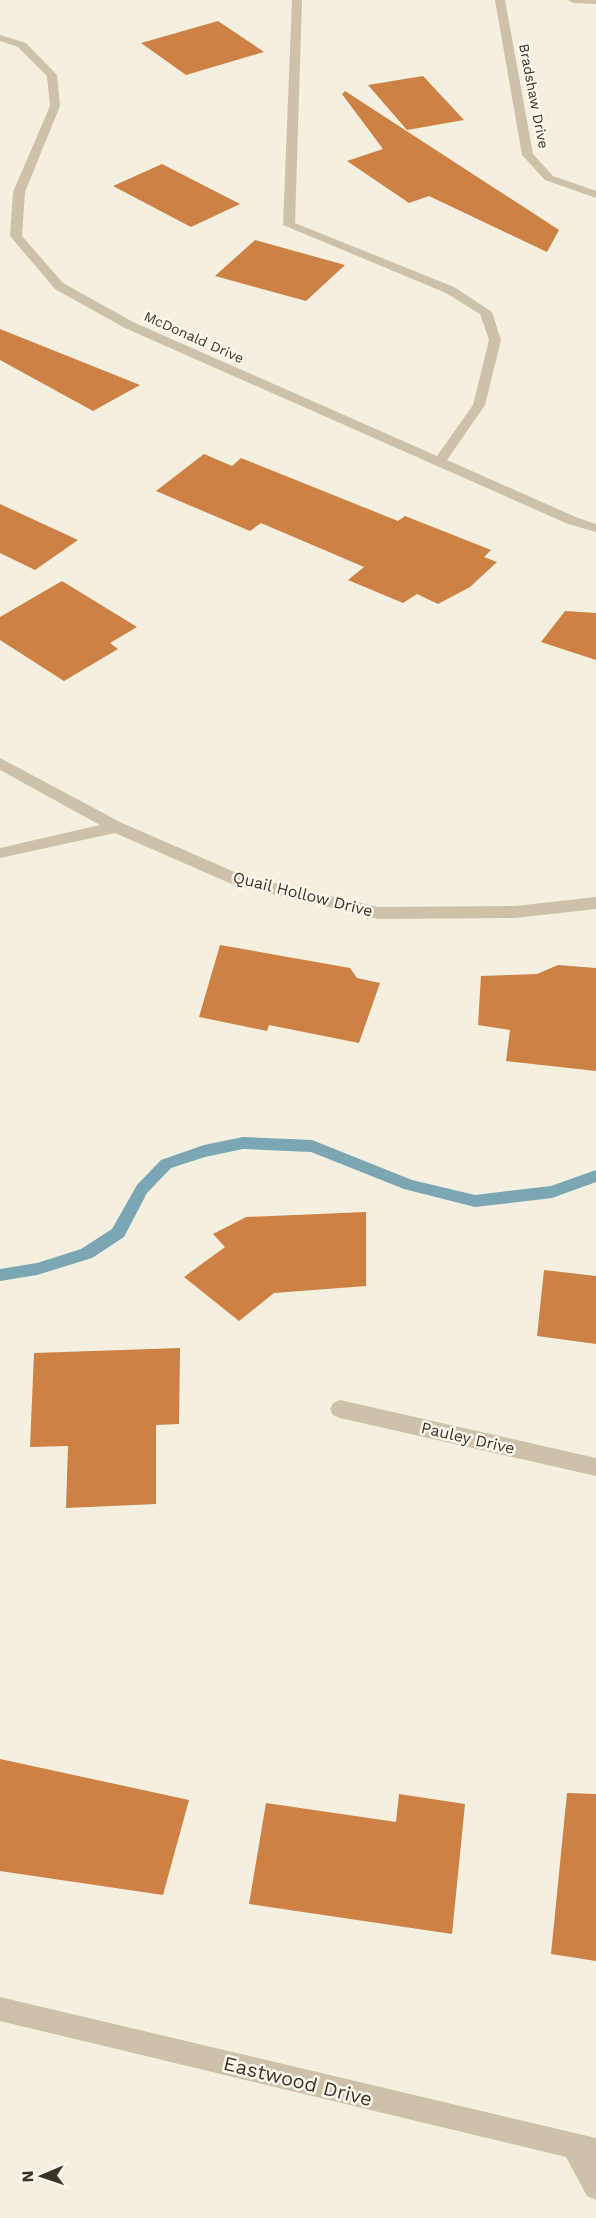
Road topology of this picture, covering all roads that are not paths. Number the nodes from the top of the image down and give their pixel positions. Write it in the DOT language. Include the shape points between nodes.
graph roads {
  1 [pos="297,0"];
  2 [pos="500,0"];
  3 [pos="573,0"];
  4 [pos="596,1"];
  5 [pos="0,38"];
  6 [pos="596,195"];
  7 [pos="440,462"];
  8 [pos="596,528"];
  9 [pos="0,763"];
  10 [pos="116,827"];
  11 [pos="0,853"];
  12 [pos="596,903"];
  13 [pos="340,1408"];
  14 [pos="596,1467"];
  15 [pos="0,2009"];
  16 [pos="585,2149"];
  17 [pos="596,2187"];
  1 -- 7 [label="street" via="289,225 450,290 486,312 495,340 479,405"];
  2 -- 6 [label="street, Bradshaw Drive" via="528,155 549,178"];
  3 -- 4 [label="street"];
  5 -- 7 [label="street, McDonald Drive" via="22,45 52,75 56,106 19,192 16,236 59,286 129,325"];
  7 -- 8 [label="street, McDonald Drive"];
  9 -- 10 [label="street, Quail Hollow Drive"];
  10 -- 11 [label="street"];
  10 -- 12 [label="street, Quail Hollow Drive" via="240,881 378,913 515,912"];
  13 -- 14 [label="street, Pauley Drive"];
  15 -- 16 [label="street, Eastwood Drive"];
  16 -- 17 [label="street"];
}
